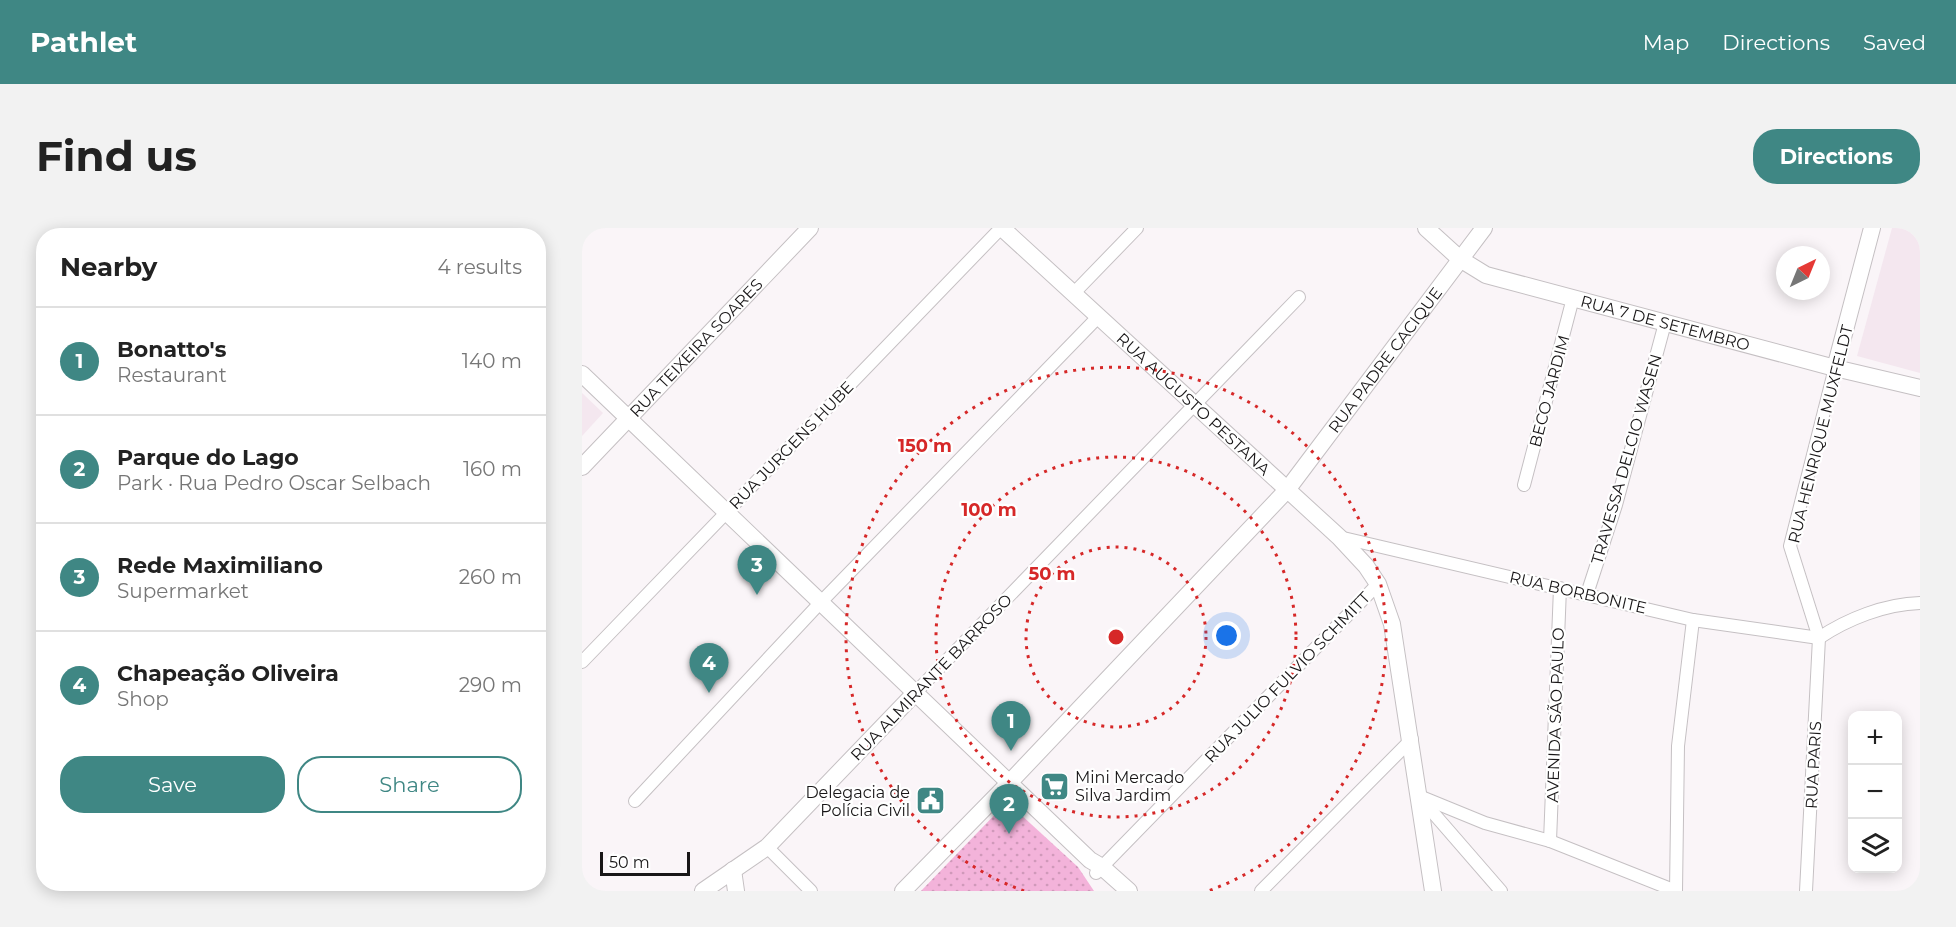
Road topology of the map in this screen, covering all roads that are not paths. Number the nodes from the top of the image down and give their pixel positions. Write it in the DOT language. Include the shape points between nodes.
graph roads {
  1 [pos="810,228"];
  2 [pos="1001,228"];
  3 [pos="1137,228"];
  4 [pos="1426,228"];
  5 [pos="1484,228"];
  6 [pos="1872,228"];
  7 [pos="1460,259"];
  8 [pos="1072,294"];
  9 [pos="1299,297"];
  10 [pos="1573,298"];
  11 [pos="1098,316"];
  12 [pos="1665,323"];
  13 [pos="1835,368"];
  14 [pos="582,374"];
  15 [pos="1920,388"];
  16 [pos="1195,405"];
  17 [pos="628,418"];
  18 [pos="582,467"];
  19 [pos="1524,485"];
  20 [pos="1287,490"];
  21 [pos="726,512"];
  22 [pos="1340,537"];
  23 [pos="1378,584"];
  24 [pos="1560,588"];
  25 [pos="1587,594"];
  26 [pos="820,603"];
  27 [pos="1920,603"];
  28 [pos="1693,620"];
  29 [pos="1819,638"];
  30 [pos="582,662"];
  31 [pos="915,693"];
  32 [pos="1412,739"];
  33 [pos="1010,782"];
  34 [pos="1419,796"];
  35 [pos="635,801"];
  36 [pos="1550,841"];
  37 [pos="767,847"];
  38 [pos="1096,867"];
  39 [pos="733,870"];
  40 [pos="703,891"];
  41 [pos="736,891"];
  42 [pos="812,891"];
  43 [pos="903,891"];
  44 [pos="1113,891"];
  45 [pos="1129,891"];
  46 [pos="1261,891"];
  47 [pos="1433,891"];
  48 [pos="1501,891"];
  49 [pos="1676,891"];
  50 [pos="1806,891"];
  1 -- 17 [label="street, RUA TEIXEIRA SOARES"];
  2 -- 8 [label="street, RUA AUGUSTO PESTANA"];
  2 -- 21 [label="street, RUA JURGENS HUBE"];
  3 -- 8 [label="street"];
  4 -- 7 [label="street, RUA 7 DE SETEMBRO"];
  5 -- 7 [label="street, RUA PADRE CACIQUE"];
  6 -- 13 [label="street, RUA HENRIQUE MUXFELDT"];
  7 -- 10 [label="street, RUA 7 DE SETEMBRO" via="1486,275"];
  7 -- 20 [label="street, RUA PADRE CACIQUE"];
  8 -- 11 [label="street, RUA AUGUSTO PESTANA"];
  9 -- 16 [label="street, RUA ALMIRANTE BARROSO"];
  10 -- 12 [label="street, RUA 7 DE SETEMBRO"];
  10 -- 19 [label="street, BECO JARDIM"];
  11 -- 16 [label="street, RUA AUGUSTO PESTANA"];
  11 -- 26 [label="street"];
  12 -- 13 [label="street, RUA 7 DE SETEMBRO"];
  12 -- 25 [label="street, TRAVESSA DELCIO WASEN" via="1616,505"];
  13 -- 15 [label="street, RUA 7 DE SETEMBRO"];
  13 -- 29 [label="street, RUA HENRIQUE MUXFELDT" via="1790,546"];
  14 -- 17 [label="street"];
  16 -- 20 [label="street, RUA AUGUSTO PESTANA"];
  16 -- 31 [label="street, RUA ALMIRANTE BARROSO"];
  17 -- 18 [label="street, RUA TEIXEIRA SOARES"];
  17 -- 21 [label="street"];
  20 -- 22 [label="street, RUA AUGUSTO PESTANA"];
  20 -- 33 [label="street, RUA PADRE CACIQUE"];
  21 -- 26 [label="street"];
  21 -- 30 [label="street, RUA JURGENS HUBE"];
  22 -- 23 [label="street, RUA AUGUSTO PESTANA"];
  22 -- 24 [label="street, RUA BORBONITE"];
  23 -- 32 [label="street, RUA AUGUSTO PESTANA" via="1396,642"];
  23 -- 38 [label="street, RUA JULIO FULVIO SCHMITT"];
  24 -- 25 [label="street, RUA BORBONITE"];
  24 -- 36 [label="street, AVENIDA SÃO PAULO"];
  25 -- 28 [label="street, RUA BORBONITE"];
  26 -- 31 [label="street"];
  26 -- 35 [label="street"];
  27 -- 29 [label="street" via="1882,608"];
  28 -- 29 [label="street, RUA BORBONITE"];
  28 -- 49 [label="street" via="1678,746"];
  29 -- 50 [label="street, RUA PARIS"];
  31 -- 33 [label="street"];
  31 -- 37 [label="street, RUA ALMIRANTE BARROSO"];
  32 -- 34 [label="street, RUA AUGUSTO PESTANA"];
  32 -- 46 [label="street"];
  33 -- 38 [label="street"];
  33 -- 43 [label="street, RUA PADRE CACIQUE"];
  34 -- 36 [label="street" via="1485,822"];
  34 -- 47 [label="street, RUA AUGUSTO PESTANA"];
  34 -- 48 [label="street"];
  36 -- 49 [label="street"];
  37 -- 39 [label="street, RUA ALMIRANTE BARROSO"];
  37 -- 42 [label="street"];
  38 -- 44 [label="street"];
  38 -- 45 [label="street"];
  39 -- 40 [label="street, RUA ALMIRANTE BARROSO"];
  39 -- 41 [label="street"];
}
